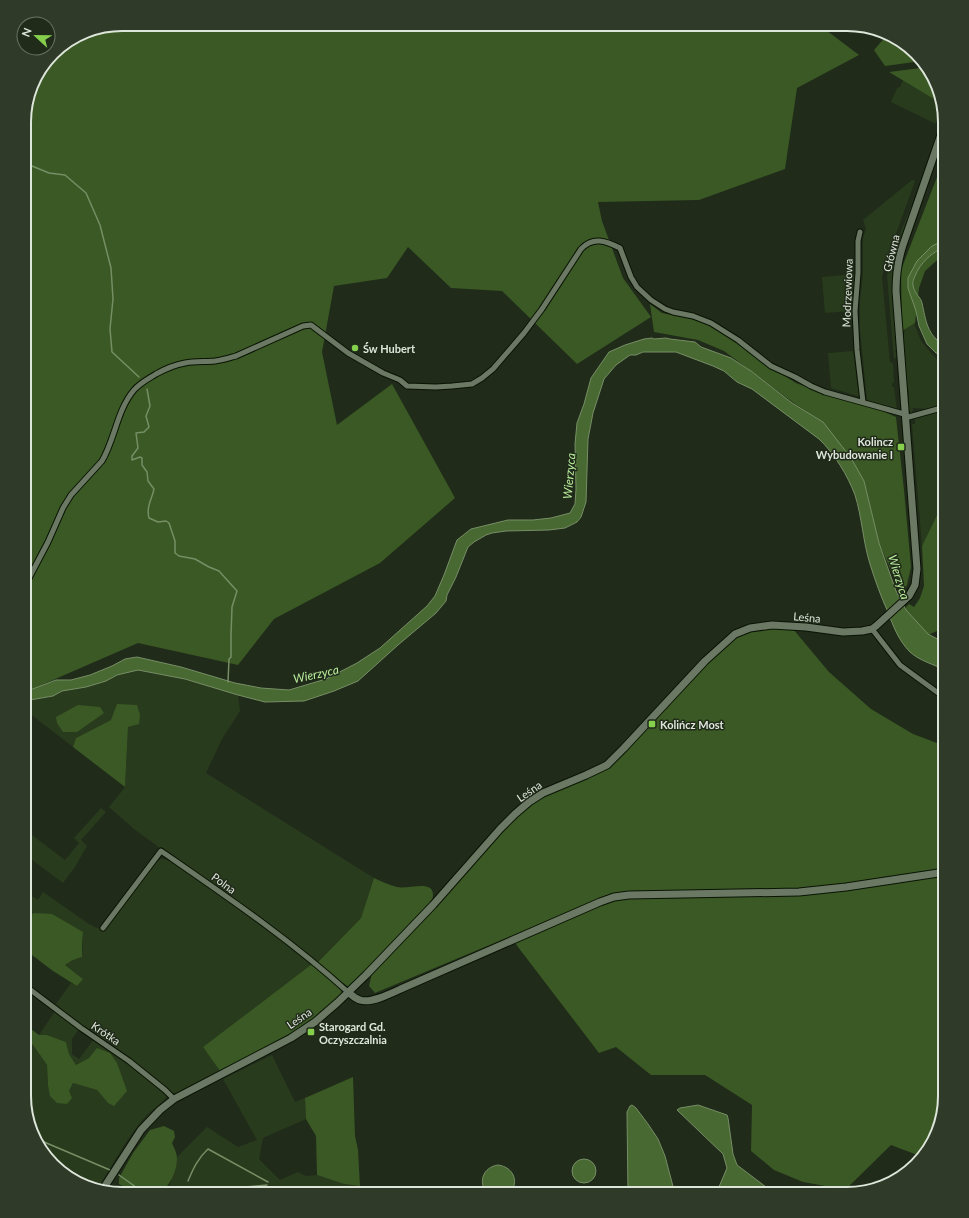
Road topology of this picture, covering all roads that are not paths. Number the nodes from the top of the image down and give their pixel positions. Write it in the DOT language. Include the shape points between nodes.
graph roads {
  1 [pos="938,143"];
  2 [pos="860,232"];
  3 [pos="863,402"];
  4 [pos="938,409"];
  5 [pos="905,416"];
  6 [pos="31,574"];
  7 [pos="872,629"];
  8 [pos="938,693"];
  9 [pos="938,873"];
  10 [pos="103,928"];
  11 [pos="31,990"];
  12 [pos="349,993"];
  13 [pos="174,1099"];
  14 [pos="105,1185"];
  1 -- 5 [label="street, Główna" via="903,245 896,275"];
  2 -- 3 [label="street, Modrzewiowa" via="855,311 856,350"];
  3 -- 5 [label="street"];
  3 -- 6 [label="street" via="811,386 771,366 711,323 665,309 637,287 620,248 593,241 581,249 524,332 492,369 472,384 407,386 348,353 311,325 303,326 226,360 186,363 147,379 129,396 102,461 71,495"];
  4 -- 5 [label="street"];
  5 -- 7 [label="street, Główna" via="917,569 915,585 910,596"];
  7 -- 8 [label="street" via="900,665"];
  7 -- 12 [label="street, Leśna" via="843,632 772,625 750,628 735,634 705,661 606,765 543,793 515,814"];
  9 -- 12 [label="street" via="799,892 614,897 400,990 365,1002"];
  10 -- 12 [label="street, Polna" via="161,851 304,954"];
  11 -- 13 [label="street, Krótka" via="129,1061"];
  12 -- 13 [label="street, Leśna" via="315,1022 291,1038"];
  13 -- 14 [label="street, Leśna" via="141,1130"];
}
